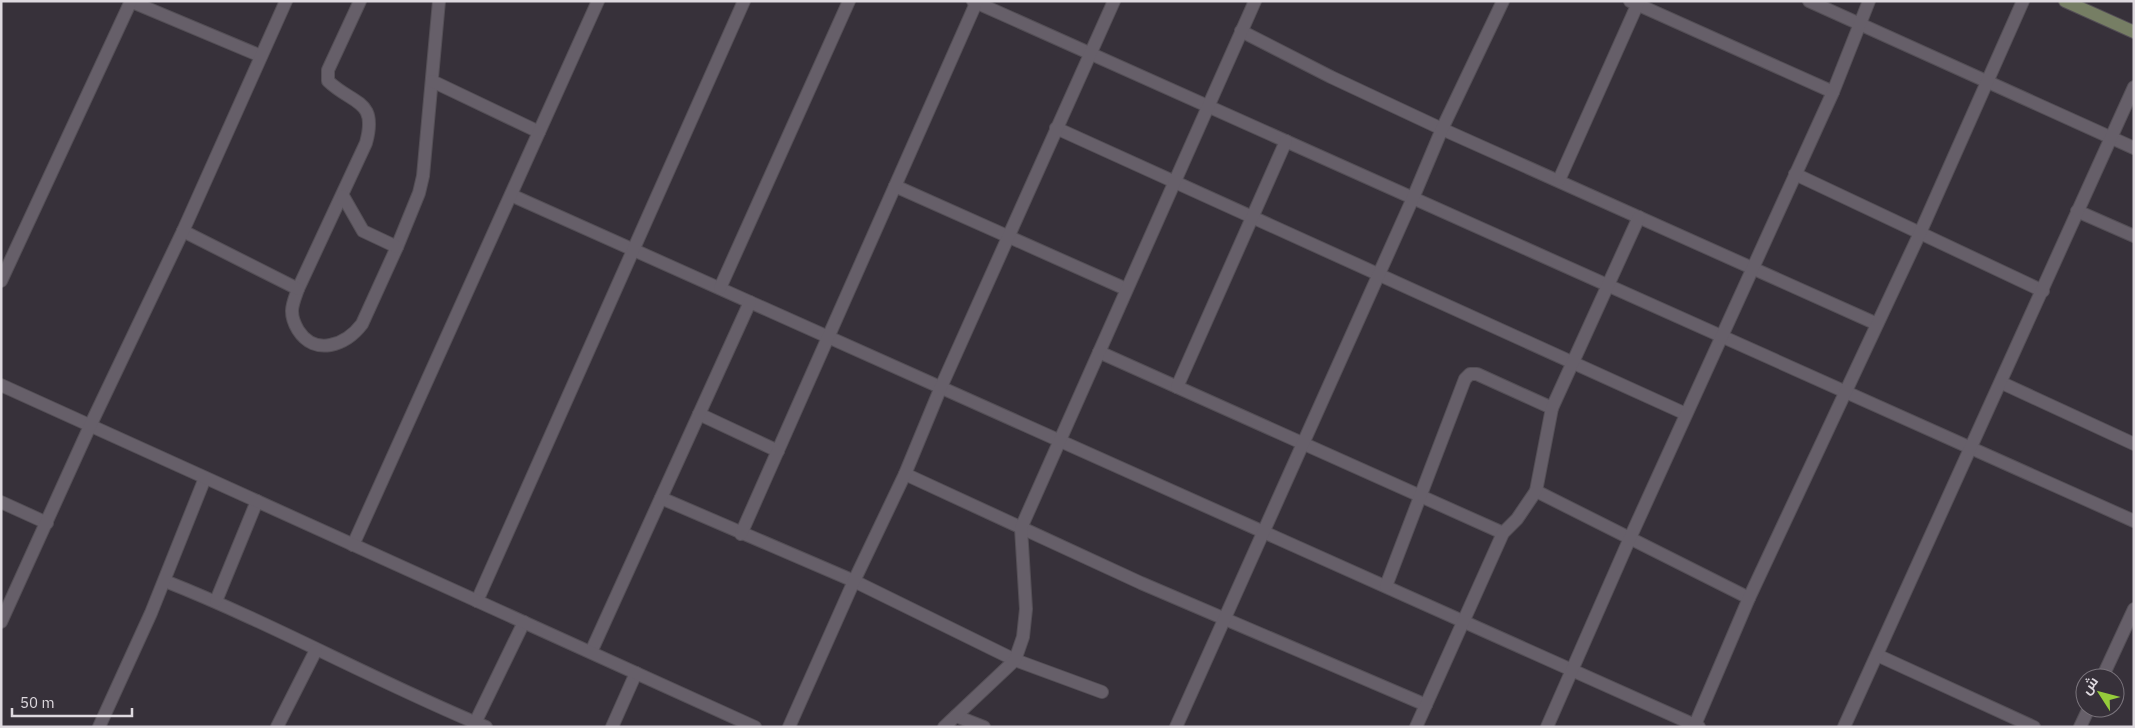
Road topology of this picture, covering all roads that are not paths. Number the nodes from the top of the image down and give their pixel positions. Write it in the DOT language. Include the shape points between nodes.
graph roads {
  1 [pos="131,1"];
  2 [pos="286,1"];
  3 [pos="360,1"];
  4 [pos="439,1"];
  5 [pos="598,1"];
  6 [pos="744,1"];
  7 [pos="849,1"];
  8 [pos="1114,1"];
  9 [pos="1255,1"];
  10 [pos="1503,1"];
  11 [pos="1809,1"];
  12 [pos="1870,1"];
  13 [pos="2023,1"];
  14 [pos="2065,1"];
  15 [pos="975,2"];
  16 [pos="1636,2"];
  17 [pos="1860,24"];
  18 [pos="1241,31"];
  19 [pos="2134,32"];
  20 [pos="1090,54"];
  21 [pos="261,56"];
  22 [pos="432,82"];
  23 [pos="1986,82"];
  24 [pos="2134,87"];
  25 [pos="1833,92"];
  26 [pos="1208,106"];
  27 [pos="1056,128"];
  28 [pos="1442,129"];
  29 [pos="539,132"];
  30 [pos="2111,138"];
  31 [pos="1286,141"];
  32 [pos="2134,148"];
  33 [pos="1795,174"];
  34 [pos="1559,180"];
  35 [pos="1174,182"];
  36 [pos="895,186"];
  37 [pos="511,195"];
  38 [pos="343,196"];
  39 [pos="1413,198"];
  40 [pos="2077,211"];
  41 [pos="1252,217"];
  42 [pos="1639,217"];
  43 [pos="183,231"];
  44 [pos="1920,233"];
  45 [pos="2134,236"];
  46 [pos="1007,237"];
  47 [pos="397,247"];
  48 [pos="633,249"];
  49 [pos="1752,269"];
  50 [pos="1378,274"];
  51 [pos="1,281"];
  52 [pos="1607,285"];
  53 [pos="720,288"];
  54 [pos="298,289"];
  55 [pos="1126,289"];
  56 [pos="2043,291"];
  57 [pos="750,302"];
  58 [pos="1877,324"];
  59 [pos="828,336"];
  60 [pos="1722,336"];
  61 [pos="1099,352"];
  62 [pos="1572,362"];
  63 [pos="2002,383"];
  64 [pos="1,385"];
  65 [pos="941,387"];
  66 [pos="1177,387"];
  67 [pos="1846,392"];
  68 [pos="1552,408"];
  69 [pos="699,414"];
  70 [pos="1686,414"];
  71 [pos="90,426"];
  72 [pos="1060,440"];
  73 [pos="1303,444"];
  74 [pos="2134,444"];
  75 [pos="1971,448"];
  76 [pos="778,451"];
  77 [pos="905,474"];
  78 [pos="206,478"];
  79 [pos="1536,491"];
  80 [pos="1419,496"];
  81 [pos="660,498"];
  82 [pos="257,501"];
  83 [pos="1,502"];
  84 [pos="2134,521"];
  85 [pos="48,523"];
  86 [pos="1021,528"];
  87 [pos="1264,532"];
  88 [pos="1503,533"];
  89 [pos="741,534"];
  90 [pos="1630,538"];
  91 [pos="353,544"];
  92 [pos="165,581"];
  93 [pos="854,581"];
  94 [pos="1386,586"];
  95 [pos="1749,598"];
  96 [pos="477,600"];
  97 [pos="216,601"];
  98 [pos="2134,608"];
  99 [pos="1224,619"];
  100 [pos="1463,621"];
  101 [pos="1,622"];
  102 [pos="524,622"];
  103 [pos="316,650"];
  104 [pos="591,652"];
  105 [pos="1876,655"];
  106 [pos="1015,660"];
  107 [pos="2107,668"];
  108 [pos="1573,670"];
  109 [pos="636,673"];
  110 [pos="1102,692"];
  111 [pos="1426,704"];
  112 [pos="956,716"];
  113 [pos="478,725"];
  114 [pos="1696,726"];
  115 [pos="99,727"];
  116 [pos="277,727"];
  117 [pos="612,727"];
  118 [pos="755,727"];
  119 [pos="789,727"];
  120 [pos="944,727"];
  121 [pos="984,727"];
  122 [pos="1176,727"];
  123 [pos="1416,727"];
  124 [pos="1548,727"];
  125 [pos="1844,727"];
  126 [pos="2034,727"];
  1 -- 21 [label="street"];
  1 -- 51 [label="street"];
  2 -- 21 [label="street"];
  3 -- 38 [label="street" via="328,70 328,81 359,102 371,125"];
  4 -- 22 [label="street"];
  5 -- 29 [label="street"];
  6 -- 48 [label="street"];
  7 -- 53 [label="street"];
  8 -- 20 [label="street"];
  9 -- 18 [label="street"];
  10 -- 28 [label="street"];
  11 -- 17 [label="street"];
  12 -- 17 [label="street"];
  13 -- 23 [label="street"];
  14 -- 19 [label="main road"];
  15 -- 20 [label="street"];
  15 -- 36 [label="street"];
  16 -- 25 [label="street"];
  16 -- 34 [label="street"];
  17 -- 23 [label="street"];
  17 -- 25 [label="street"];
  18 -- 26 [label="street"];
  18 -- 28 [label="street"];
  20 -- 26 [label="street"];
  20 -- 27 [label="street"];
  21 -- 43 [label="street"];
  22 -- 29 [label="street"];
  22 -- 47 [label="street" via="423,176"];
  23 -- 30 [label="street"];
  23 -- 44 [label="street"];
  24 -- 30 [label="street"];
  25 -- 33 [label="street"];
  26 -- 31 [label="street"];
  26 -- 35 [label="street"];
  27 -- 35 [label="street"];
  27 -- 46 [label="street"];
  28 -- 34 [label="street"];
  28 -- 39 [label="street"];
  29 -- 37 [label="street"];
  30 -- 32 [label="street"];
  30 -- 40 [label="street"];
  31 -- 39 [label="street"];
  31 -- 41 [label="street"];
  33 -- 44 [label="street"];
  33 -- 49 [label="street"];
  34 -- 42 [label="street"];
  35 -- 41 [label="street"];
  35 -- 55 [label="street"];
  36 -- 46 [label="street"];
  36 -- 59 [label="street"];
  37 -- 48 [label="street"];
  37 -- 91 [label="street"];
  38 -- 47 [label="street" via="363,232"];
  38 -- 54 [label="street"];
  39 -- 50 [label="street"];
  39 -- 52 [label="street"];
  40 -- 45 [label="street"];
  40 -- 56 [label="street"];
  41 -- 50 [label="street"];
  41 -- 66 [label="street"];
  42 -- 49 [label="street"];
  42 -- 52 [label="street"];
  43 -- 54 [label="street"];
  43 -- 71 [label="street"];
  44 -- 56 [label="street"];
  44 -- 58 [label="street"];
  46 -- 55 [label="street"];
  46 -- 65 [label="street"];
  47 -- 54 [label="street" via="362,324 344,342 325,346 312,344 303,337 292,311"];
  48 -- 53 [label="street"];
  48 -- 96 [label="street"];
  49 -- 58 [label="street"];
  49 -- 60 [label="street"];
  50 -- 62 [label="street"];
  50 -- 73 [label="street"];
  52 -- 60 [label="street"];
  52 -- 62 [label="street"];
  53 -- 57 [label="street"];
  55 -- 61 [label="street"];
  56 -- 63 [label="street"];
  57 -- 59 [label="street"];
  57 -- 69 [label="street"];
  58 -- 67 [label="street"];
  59 -- 65 [label="street"];
  59 -- 76 [label="street"];
  60 -- 67 [label="street"];
  60 -- 70 [label="street"];
  61 -- 66 [label="street"];
  61 -- 72 [label="street"];
  62 -- 68 [label="street"];
  62 -- 70 [label="street"];
  63 -- 74 [label="street"];
  63 -- 75 [label="street"];
  64 -- 71 [label="street"];
  65 -- 72 [label="street"];
  65 -- 77 [label="street"];
  66 -- 73 [label="street"];
  67 -- 75 [label="street"];
  67 -- 95 [label="street"];
  68 -- 79 [label="street"];
  68 -- 80 [label="street" via="1477,374 1470,374 1465,379"];
  69 -- 76 [label="street"];
  69 -- 81 [label="street"];
  70 -- 90 [label="street"];
  71 -- 78 [label="street"];
  71 -- 85 [label="street"];
  72 -- 86 [label="street"];
  72 -- 87 [label="street"];
  73 -- 80 [label="street"];
  73 -- 87 [label="street"];
  75 -- 84 [label="street"];
  75 -- 105 [label="street"];
  76 -- 89 [label="street"];
  77 -- 86 [label="street"];
  77 -- 93 [label="street"];
  78 -- 82 [label="street"];
  78 -- 92 [label="street"];
  79 -- 88 [label="street"];
  79 -- 90 [label="street"];
  80 -- 88 [label="street"];
  80 -- 94 [label="street"];
  81 -- 89 [label="street"];
  81 -- 104 [label="street"];
  82 -- 91 [label="street"];
  82 -- 97 [label="street"];
  83 -- 85 [label="street"];
  85 -- 101 [label="street"];
  86 -- 99 [label="street"];
  86 -- 106 [label="street" via="1026,609 1023,637"];
  87 -- 94 [label="street"];
  87 -- 99 [label="street"];
  88 -- 100 [label="street"];
  89 -- 93 [label="street"];
  90 -- 95 [label="street"];
  90 -- 108 [label="street"];
  91 -- 96 [label="street"];
  92 -- 97 [label="street"];
  92 -- 115 [label="street"];
  93 -- 106 [label="street"];
  93 -- 119 [label="street"];
  94 -- 100 [label="street"];
  95 -- 114 [label="street"];
  96 -- 102 [label="street"];
  97 -- 103 [label="street"];
  98 -- 107 [label="street"];
  99 -- 111 [label="street"];
  99 -- 122 [label="street"];
  100 -- 108 [label="street"];
  100 -- 111 [label="street"];
  102 -- 104 [label="street"];
  102 -- 113 [label="street"];
  103 -- 113 [label="street"];
  103 -- 116 [label="street"];
  104 -- 109 [label="street"];
  105 -- 125 [label="street"];
  105 -- 126 [label="street"];
  106 -- 110 [label="street"];
  106 -- 112 [label="street"];
  108 -- 114 [label="street"];
  108 -- 124 [label="street"];
  109 -- 117 [label="street"];
  109 -- 118 [label="street"];
  111 -- 123 [label="street"];
  112 -- 120 [label="street"];
  112 -- 121 [label="street"];
}
